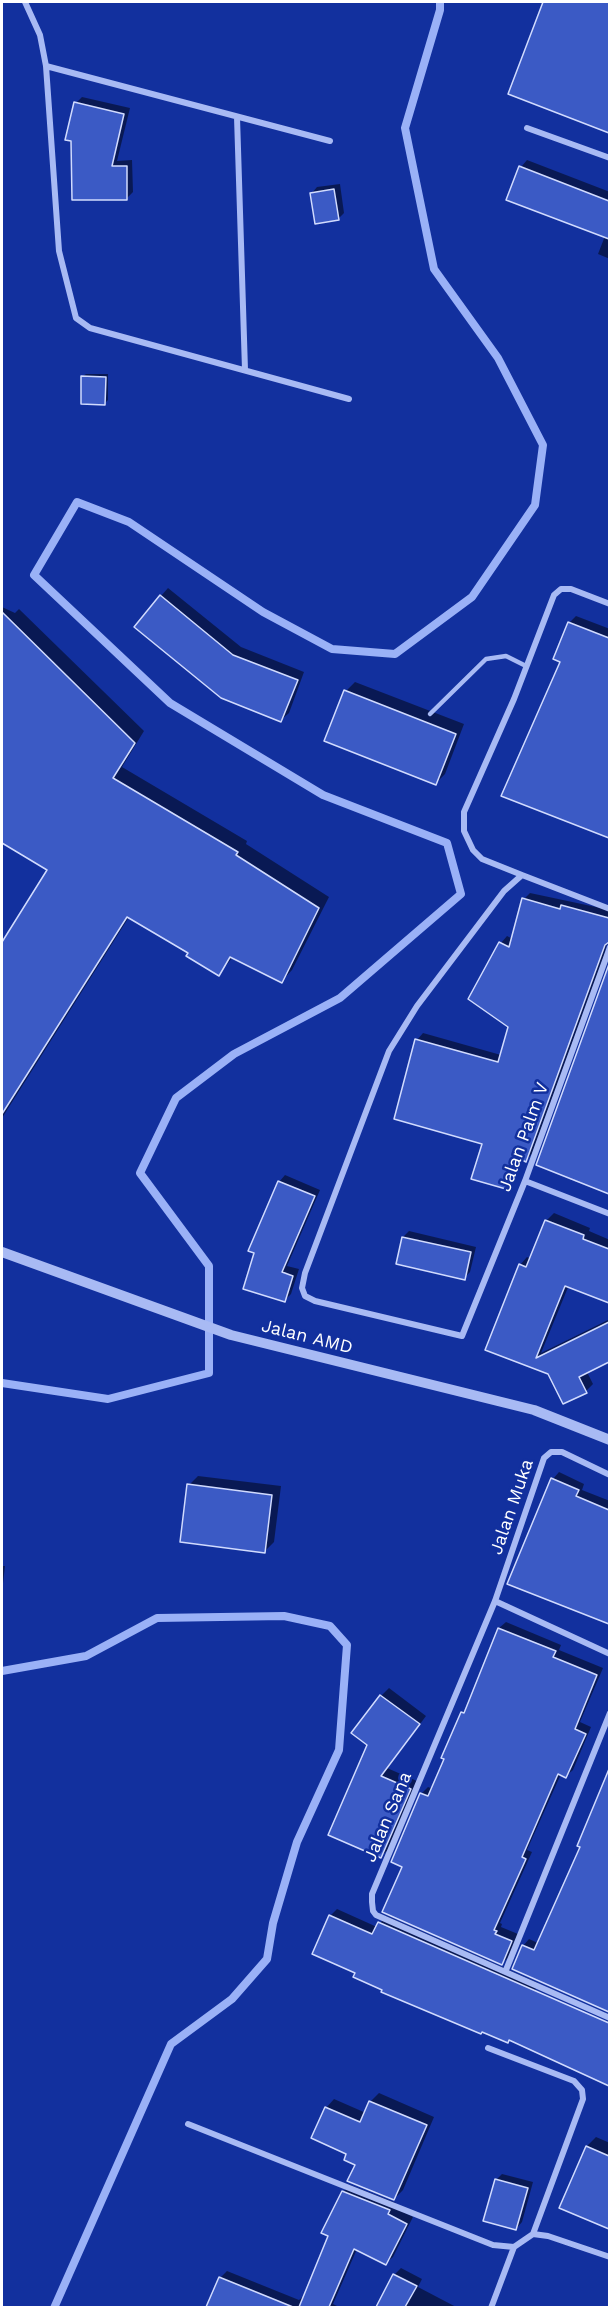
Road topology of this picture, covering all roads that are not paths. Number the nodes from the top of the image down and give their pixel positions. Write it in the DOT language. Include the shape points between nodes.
graph roads {
  1 [pos="25,2"];
  2 [pos="46,66"];
  3 [pos="237,117"];
  4 [pos="527,128"];
  5 [pos="330,141"];
  6 [pos="609,158"];
  7 [pos="245,370"];
  8 [pos="348,399"];
  9 [pos="609,604"];
  10 [pos="526,666"];
  11 [pos="430,714"];
  12 [pos="522,875"];
  13 [pos="609,909"];
  14 [pos="609,947"];
  15 [pos="525,1181"];
  16 [pos="609,1214"];
  17 [pos="2,1252"];
  18 [pos="609,1440"];
  19 [pos="609,1476"];
  20 [pos="495,1601"];
  21 [pos="609,1654"];
  22 [pos="609,1713"];
  23 [pos="507,1970"];
  24 [pos="609,2018"];
  25 [pos="488,2048"];
  26 [pos="188,2124"];
  27 [pos="533,2234"];
  28 [pos="514,2247"];
  29 [pos="609,2257"];
  30 [pos="491,2307"];
  1 -- 2 [label="street" via="40,35"];
  2 -- 3 [label="street"];
  2 -- 7 [label="street" via="59,250 76,318 90,328"];
  3 -- 5 [label="street"];
  3 -- 7 [label="street"];
  4 -- 6 [label="street"];
  7 -- 8 [label="street"];
  9 -- 10 [label="street" via="570,589 554,595"];
  10 -- 11 [label="lane" via="506,656 486,659"];
  10 -- 12 [label="street" via="464,812 464,831 473,850 482,859"];
  12 -- 13 [label="street"];
  12 -- 15 [label="street, Jalan Palm V" via="504,891 417,1006 389,1051 302,1282 305,1296 462,1336"];
  14 -- 15 [label="street, Jalan Palm V"];
  15 -- 16 [label="street"];
  17 -- 18 [label="street, Jalan AMD" via="231,1335 534,1410"];
  19 -- 20 [label="street, Jalan Muka" via="562,1452 551,1452 544,1458"];
  20 -- 21 [label="street"];
  20 -- 23 [label="street, Jalan Sana" via="372,1894 372,1911"];
  22 -- 23 [label="street"];
  23 -- 24 [label="street"];
  25 -- 27 [label="street" via="574,2081 582,2090 583,2099"];
  26 -- 28 [label="street" via="493,2245"];
  27 -- 28 [label="street"];
  27 -- 29 [label="street"];
  28 -- 30 [label="street"];
}
